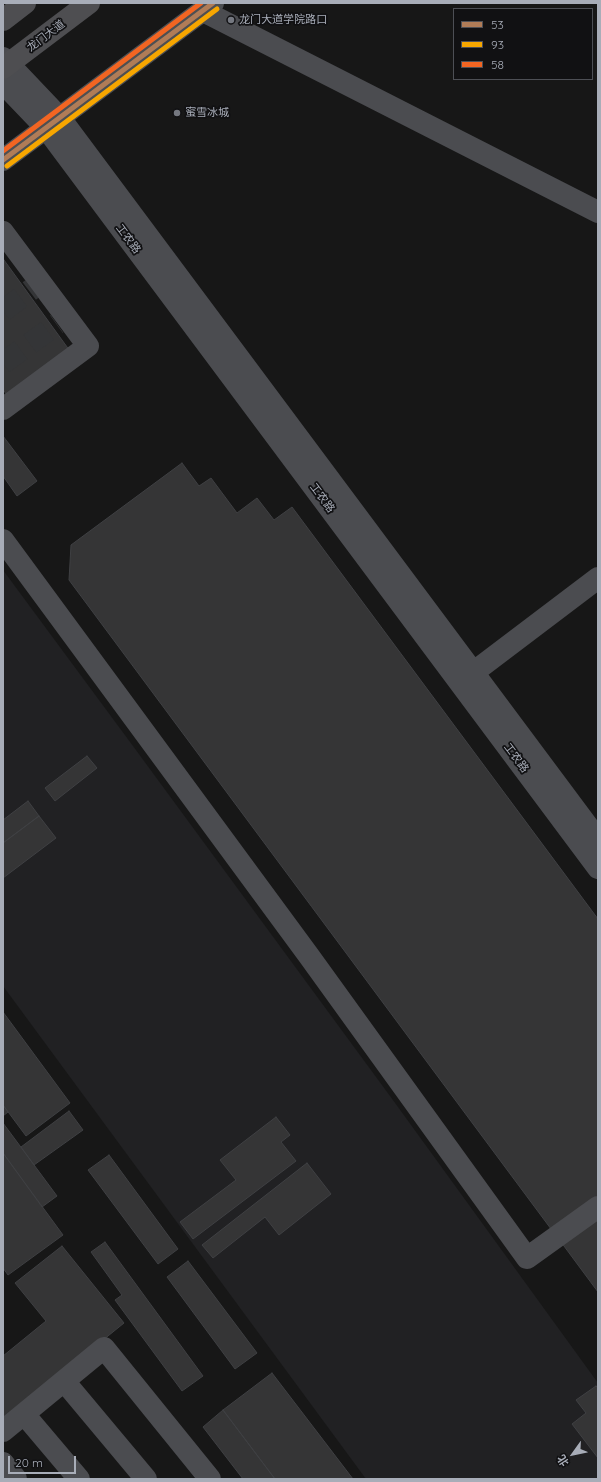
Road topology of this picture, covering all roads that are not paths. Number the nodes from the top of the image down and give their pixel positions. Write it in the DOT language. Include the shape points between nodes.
graph roads {
  1 [pos="25,3"];
  2 [pos="89,3"];
  3 [pos="208,7"];
  4 [pos="3,20"];
  5 [pos="4,68"];
  6 [pos="53,123"];
  7 [pos="3,160"];
  8 [pos="598,212"];
  9 [pos="3,232"];
  10 [pos="3,409"];
  11 [pos="3,540"];
  12 [pos="598,578"];
  13 [pos="466,678"];
  14 [pos="598,840"];
  15 [pos="598,868"];
  16 [pos="598,1207"];
  17 [pos="64,1381"];
  18 [pos="24,1414"];
  19 [pos="3,1431"];
  20 [pos="3,1463"];
  21 [pos="16,1479"];
  22 [pos="79,1479"];
  23 [pos="146,1479"];
  24 [pos="210,1479"];
  1 -- 4 [label="highway"];
  2 -- 5 [label="highway, 龙门大道"];
  3 -- 6 [label="main road"];
  3 -- 8 [label="street"];
  5 -- 6 [label="street, 工农路"];
  6 -- 7 [label="main road"];
  6 -- 13 [label="street, 工农路"];
  9 -- 10 [label="street" via="36,286 62,320 88,346"];
  11 -- 16 [label="street" via="310,956 527,1258"];
  12 -- 13 [label="street"];
  13 -- 14 [label="street, 工农路"];
  13 -- 15 [label="street, 工农路"];
  17 -- 18 [label="street"];
  17 -- 23 [label="street"];
  17 -- 24 [label="street" via="104,1348"];
  18 -- 19 [label="street"];
  18 -- 22 [label="street"];
  20 -- 21 [label="street"];
}
